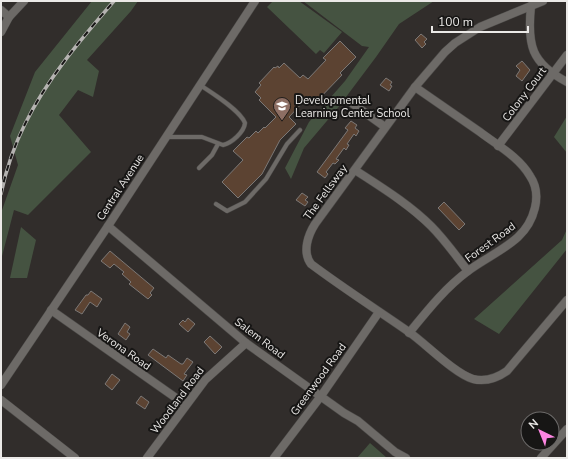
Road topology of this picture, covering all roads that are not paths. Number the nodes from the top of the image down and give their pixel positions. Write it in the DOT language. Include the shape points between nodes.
graph roads {
  1 [pos="24,1"];
  2 [pos="255,1"];
  3 [pos="543,1"];
  4 [pos="531,6"];
  5 [pos="1,10"];
  6 [pos="9,17"];
  7 [pos="1,32"];
  8 [pos="567,55"];
  9 [pos="552,74"];
  10 [pos="567,82"];
  11 [pos="200,85"];
  12 [pos="415,87"];
  13 [pos="353,104"];
  14 [pos="385,127"];
  15 [pos="300,130"];
  16 [pos="166,136"];
  17 [pos="218,144"];
  18 [pos="498,146"];
  19 [pos="199,168"];
  20 [pos="355,170"];
  21 [pos="216,204"];
  22 [pos="108,226"];
  23 [pos="468,271"];
  24 [pos="567,300"];
  25 [pos="51,310"];
  26 [pos="379,312"];
  27 [pos="409,333"];
  28 [pos="246,343"];
  29 [pos="1,384"];
  30 [pos="320,396"];
  31 [pos="1,400"];
  32 [pos="186,405"];
  33 [pos="567,429"];
  34 [pos="75,458"];
  35 [pos="147,458"];
  36 [pos="274,458"];
  37 [pos="406,458"];
  38 [pos="541,458"];
  1 -- 6 [label="street"];
  2 -- 11 [label="street, Central Avenue"];
  3 -- 4 [label="street, The Fellsway"];
  4 -- 9 [label="street" via="529,28 532,46 540,61"];
  4 -- 12 [label="street, The Fellsway" via="480,27 455,42"];
  5 -- 6 [label="street"];
  6 -- 7 [label="street"];
  8 -- 9 [label="street, Colony Court"];
  9 -- 10 [label="street"];
  9 -- 18 [label="street, Colony Court"];
  11 -- 16 [label="street, Central Avenue"];
  11 -- 17 [label="lane" via="222,99 244,121 243,129 232,142"];
  12 -- 14 [label="street, The Fellsway"];
  12 -- 18 [label="street, Forest Road"];
  13 -- 14 [label="street"];
  14 -- 20 [label="street, The Fellsway"];
  15 -- 21 [label="lane" via="287,144 266,179 245,202 227,211"];
  16 -- 17 [label="lane" via="202,137"];
  16 -- 22 [label="street, Central Avenue"];
  17 -- 19 [label="lane" via="212,155"];
  18 -- 23 [label="street, Forest Road" via="518,161 531,176 536,190 536,205 531,220 518,237"];
  20 -- 23 [label="street" via="403,202 431,226"];
  20 -- 26 [label="street, The Fellsway" via="311,230 307,246 308,259 311,264"];
  22 -- 25 [label="street, Central Avenue"];
  22 -- 28 [label="street, Salem Road"];
  23 -- 27 [label="street, Forest Road" via="441,296"];
  24 -- 27 [label="street, The Fellsway" via="507,371 494,378 475,379 461,373"];
  25 -- 29 [label="street, Central Avenue"];
  25 -- 32 [label="street, Verona Road"];
  26 -- 27 [label="street, The Fellsway"];
  26 -- 30 [label="street, Greenwood Road"];
  28 -- 30 [label="street, Salem Road"];
  28 -- 32 [label="street, Woodland Road" via="205,380"];
  30 -- 36 [label="street, Greenwood Road"];
  30 -- 37 [label="street, Salem Road"];
  31 -- 34 [label="street"];
  32 -- 35 [label="street, Woodland Road"];
  33 -- 38 [label="street"];
}
